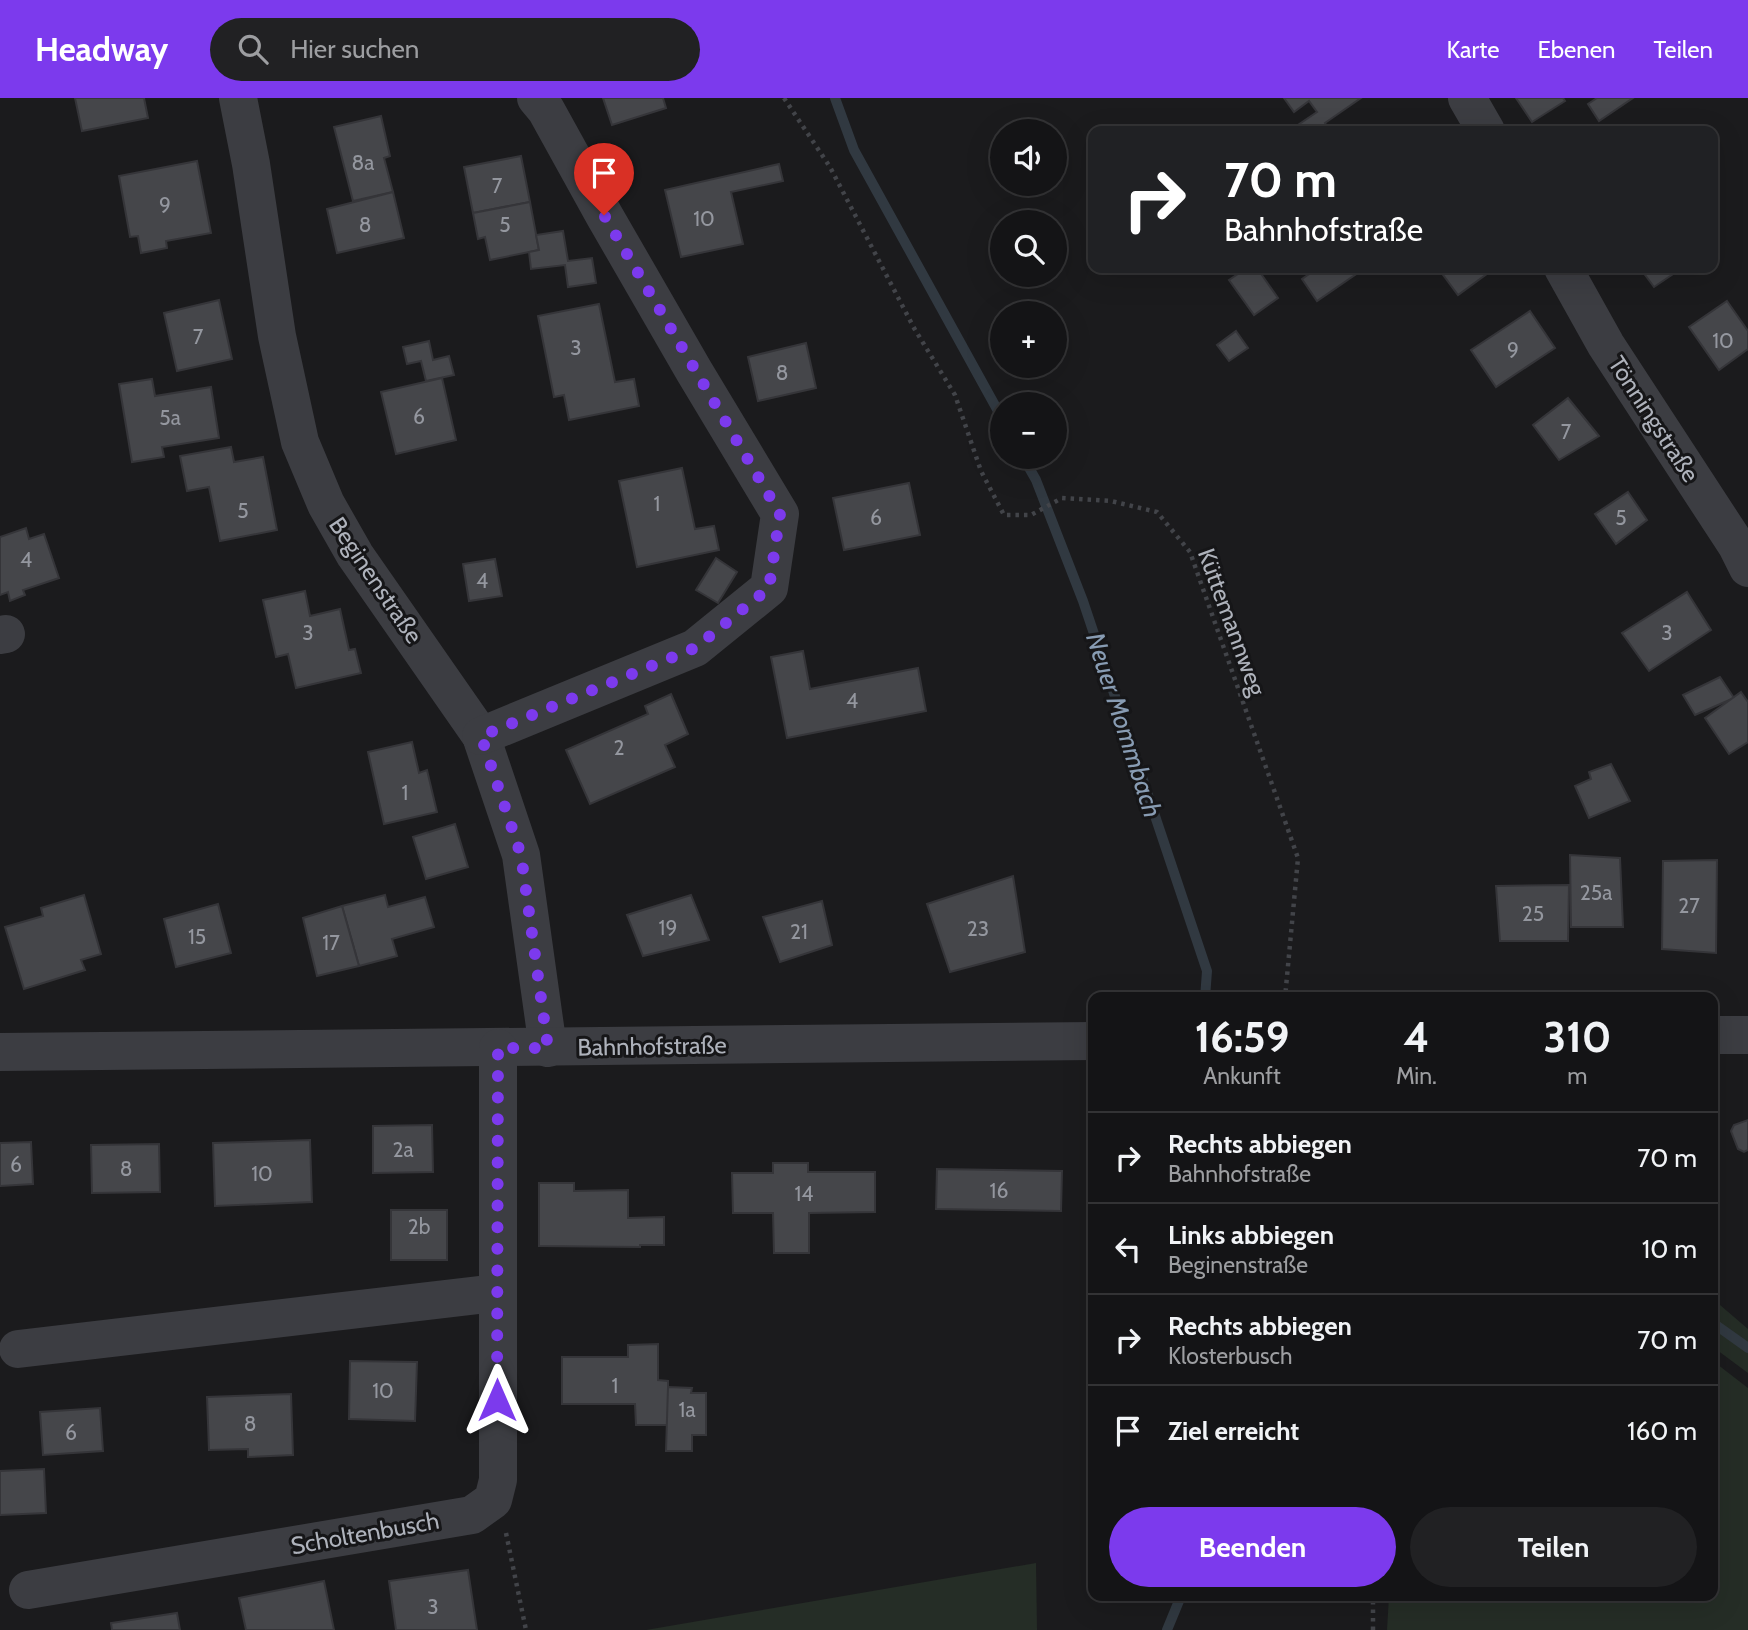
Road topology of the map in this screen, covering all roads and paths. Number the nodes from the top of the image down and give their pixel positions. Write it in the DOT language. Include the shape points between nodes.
graph roads {
  1 [pos="238,98"];
  2 [pos="536,98"];
  3 [pos="784,98"];
  4 [pos="1467,98"];
  5 [pos="1483,126"];
  6 [pos="1566,273"];
  7 [pos="1730,509"];
  8 [pos="1748,568"];
  9 [pos="481,736"];
  10 [pos="1287,992"];
  11 [pos="1718,1035"];
  12 [pos="1748,1035"];
  13 [pos="1088,1041"];
  14 [pos="498,1048"];
  15 [pos="548,1048"];
  16 [pos="0,1052"];
  17 [pos="496,1293"];
  18 [pos="18,1349"];
  19 [pos="493,1500"];
  20 [pos="28,1590"];
  21 [pos="1373,1601"];
  22 [pos="526,1630"];
  23 [pos="1373,1630"];
  1 -- 9 [label="street, Beginenstraße" via="277,336 300,442 326,504 355,555"];
  2 -- 9 [label="street" via="780,514 769,588 695,648"];
  3 -- 10 [label="path, Küttemannweg" via="830,167 914,328 955,395 981,471 1004,515 1031,516 1062,499 1111,500 1157,512 1190,552 1298,858"];
  4 -- 5 [label="street"];
  6 -- 7 [label="street, Tönningstraße" via="1606,345"];
  7 -- 8 [label="street, Tönningstraße" via="1737,546"];
  9 -- 15 [label="street, Beginenstraße" via="521,855"];
  11 -- 12 [label="street"];
  13 -- 15 [label="street, Bahnhofstraße"];
  14 -- 15 [label="street, Bahnhofstraße"];
  14 -- 16 [label="street, Bahnhofstraße"];
  14 -- 17 [label="street"];
  17 -- 18 [label="street"];
  17 -- 19 [label="street" via="498,1480"];
  19 -- 20 [label="street, Scholtenbusch" via="472,1515"];
  19 -- 22 [label="path" via="503,1515"];
  21 -- 23 [label="path"];
}
